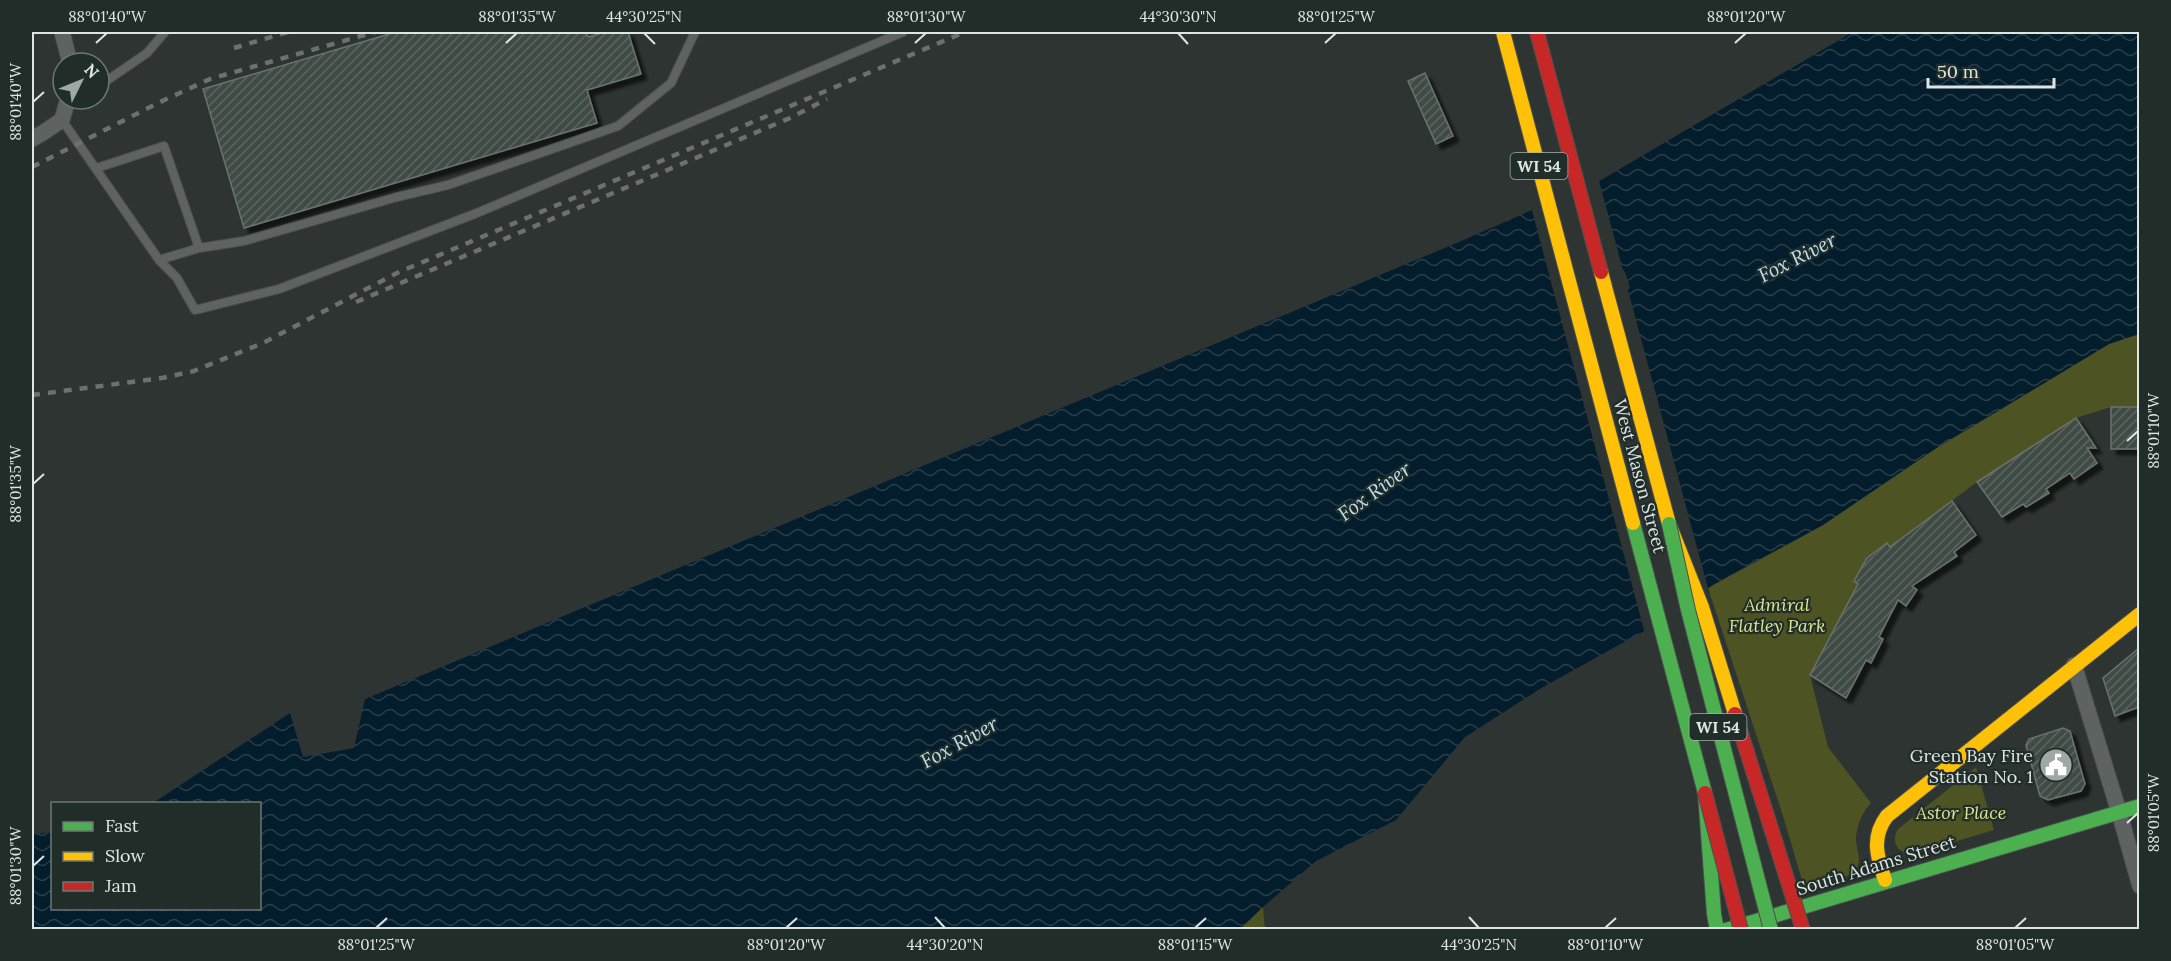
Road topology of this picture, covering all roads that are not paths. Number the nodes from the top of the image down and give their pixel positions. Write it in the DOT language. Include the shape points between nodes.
graph roads {
  1 [pos="62,32"];
  2 [pos="165,32"];
  3 [pos="695,32"];
  4 [pos="903,32"];
  5 [pos="1503,32"];
  6 [pos="1537,32"];
  7 [pos="67,51"];
  8 [pos="111,78"];
  9 [pos="65,111"];
  10 [pos="62,120"];
  11 [pos="32,138"];
  12 [pos="97,168"];
  13 [pos="199,248"];
  14 [pos="159,260"];
  15 [pos="1669,524"];
  16 [pos="2139,614"];
  17 [pos="2074,665"];
  18 [pos="1705,794"];
  19 [pos="2139,806"];
  20 [pos="2119,812"];
  21 [pos="1885,880"];
  22 [pos="2139,886"];
  23 [pos="1785,912"];
  24 [pos="1717,930"];
  25 [pos="1726,930"];
  26 [pos="1742,930"];
  27 [pos="1771,930"];
  28 [pos="1791,930"];
  29 [pos="1803,930"];
  1 -- 7 [label="street"];
  2 -- 8 [label="lane" via="147,53"];
  3 -- 13 [label="lane" via="671,83 618,126 448,185 244,241"];
  4 -- 14 [label="lane" via="477,213 279,289 195,310 177,278"];
  5 -- 18 [label="main road, West Mason Street / WI 54"];
  6 -- 15 [label="main road, West Mason Street / WI 54"];
  9 -- 10 [label="street"];
  10 -- 11 [label="street"];
  10 -- 12 [label="lane"];
  12 -- 13 [label="lane" via="164,146"];
  12 -- 14 [label="lane"];
  13 -- 14 [label="lane"];
  15 -- 27 [label="main road, West Mason Street / WI 54, bridge"];
  15 -- 29 [label="main road, bridge" via="1702,607"];
  16 -- 17 [label="main road"];
  17 -- 20 [label="street"];
  17 -- 21 [label="main road" via="1881,823 1875,839"];
  18 -- 24 [label="main road, bridge"];
  18 -- 26 [label="main road, West Mason Street / WI 54, bridge"];
  19 -- 20 [label="main road, South Adams Street"];
  20 -- 21 [label="main road, South Adams Street"];
  20 -- 22 [label="street"];
  21 -- 23 [label="main road, South Adams Street"];
  23 -- 25 [label="main road, South Adams Street"];
  23 -- 28 [label="street"];
}
